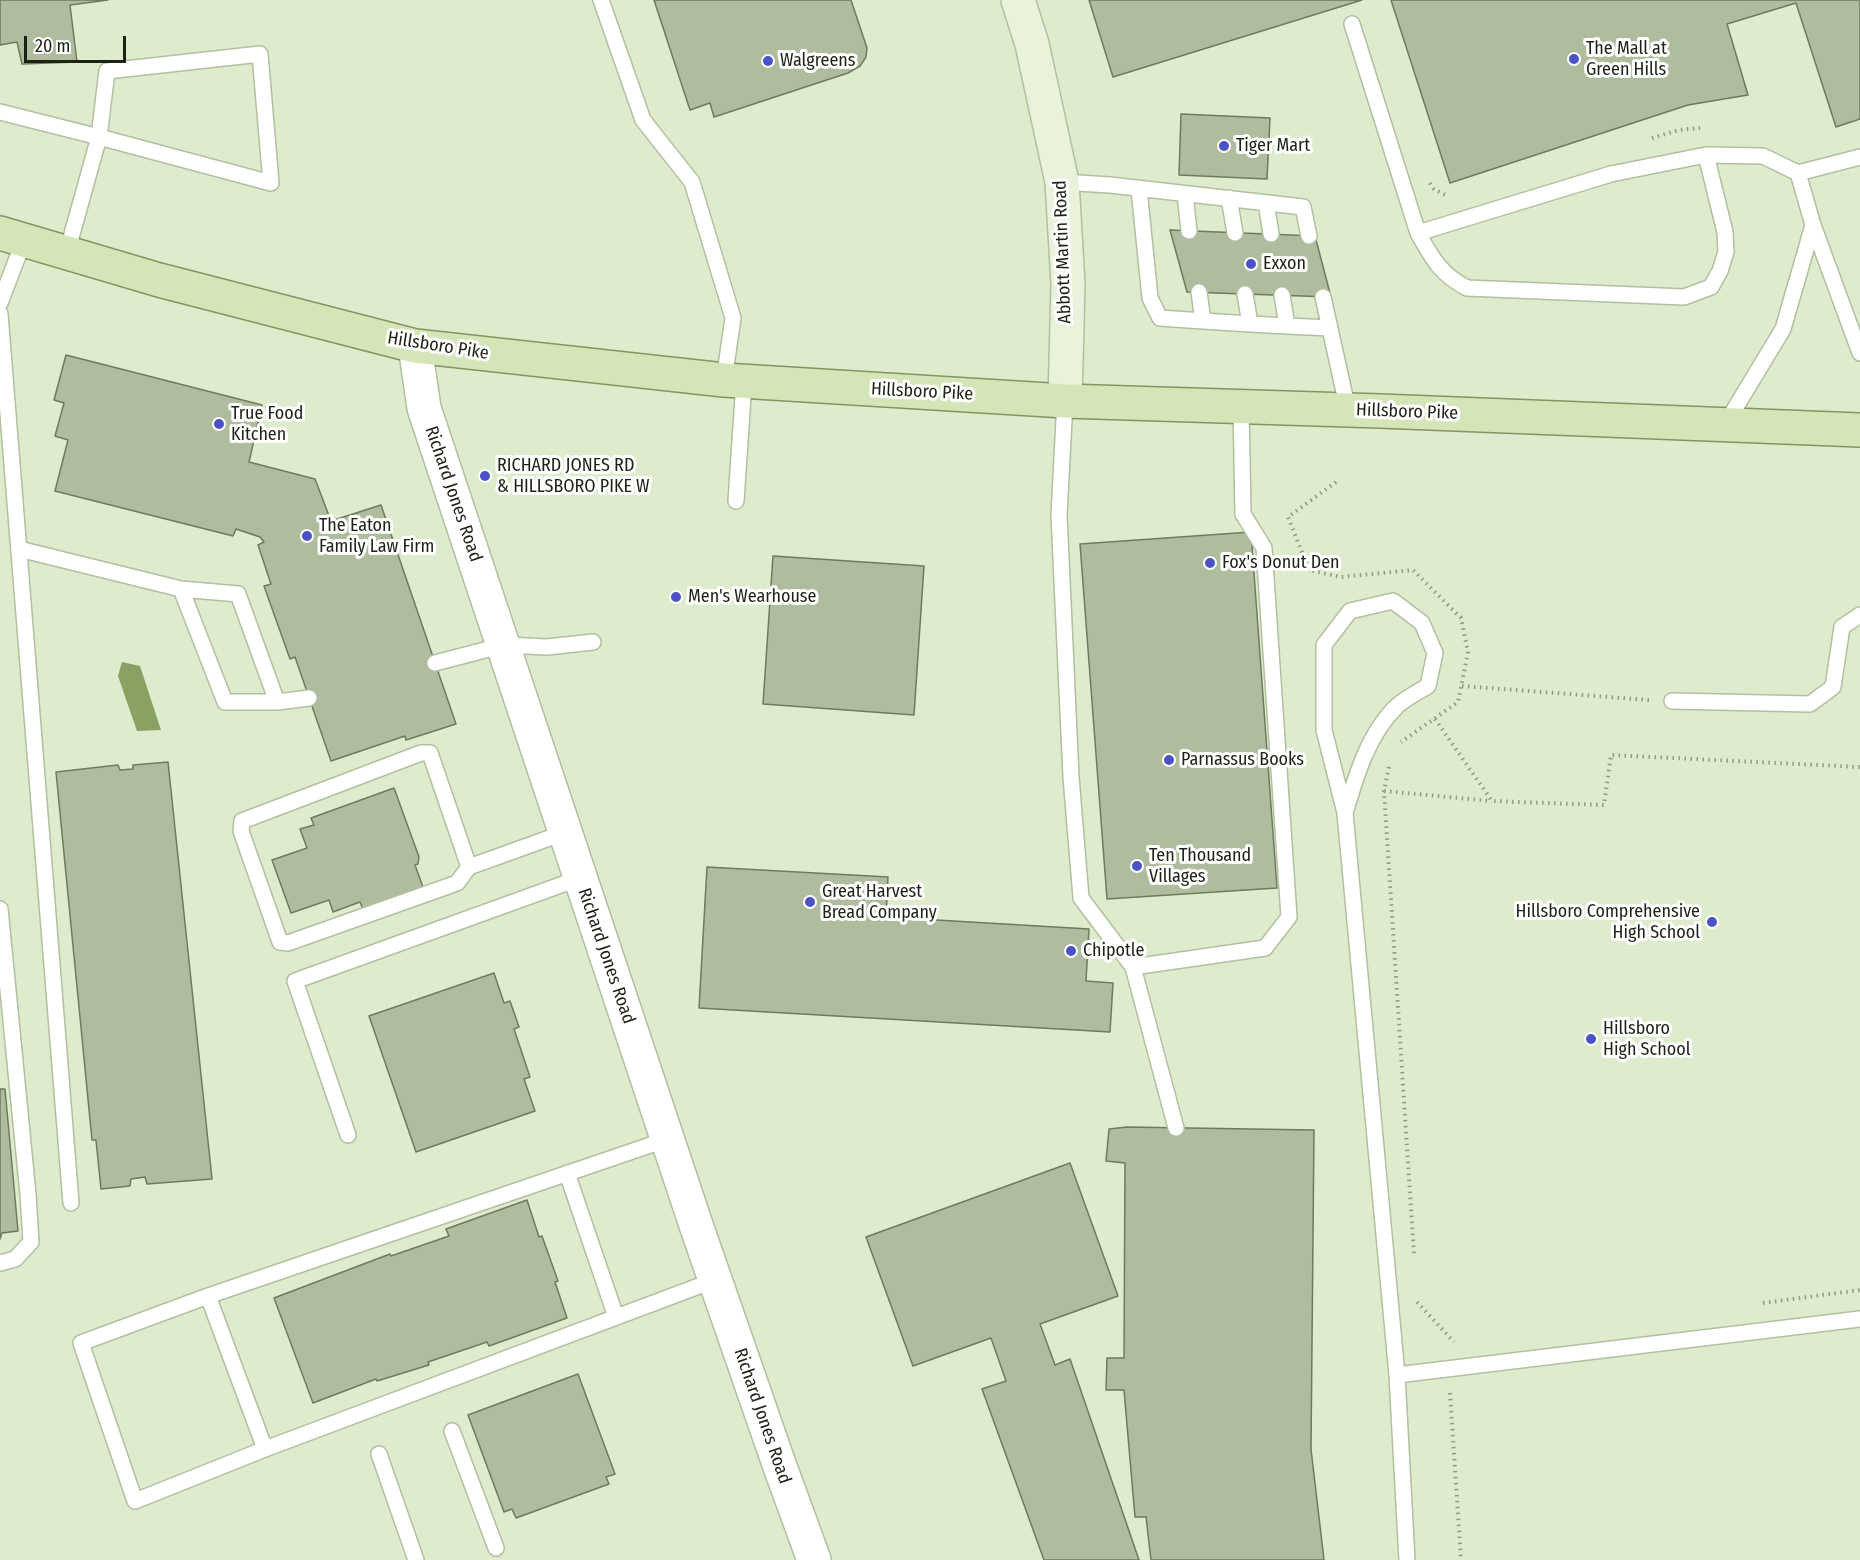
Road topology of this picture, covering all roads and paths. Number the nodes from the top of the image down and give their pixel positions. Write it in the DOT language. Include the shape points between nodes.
graph roads {
  1 [pos="601,0"];
  2 [pos="1018,0"];
  3 [pos="1352,24"];
  4 [pos="0,112"];
  5 [pos="1710,129"];
  6 [pos="99,137"];
  7 [pos="1646,140"];
  8 [pos="1706,155"];
  9 [pos="1860,157"];
  10 [pos="1798,173"];
  11 [pos="1427,178"];
  12 [pos="1062,182"];
  13 [pos="1139,189"];
  14 [pos="1185,194"];
  15 [pos="1451,197"];
  16 [pos="1229,198"];
  17 [pos="1266,203"];
  18 [pos="1813,225"];
  19 [pos="1189,231"];
  20 [pos="1418,232"];
  21 [pos="1235,233"];
  22 [pos="1271,234"];
  23 [pos="12,236"];
  24 [pos="1308,236"];
  25 [pos="67,252"];
  26 [pos="1199,292"];
  27 [pos="1245,294"];
  28 [pos="1282,295"];
  29 [pos="1323,297"];
  30 [pos="0,303"];
  31 [pos="0,314"];
  32 [pos="1203,321"];
  33 [pos="1250,324"];
  34 [pos="1287,326"];
  35 [pos="1330,328"];
  36 [pos="415,346"];
  37 [pos="1860,353"];
  38 [pos="734,381"];
  39 [pos="1065,401"];
  40 [pos="1241,406"];
  41 [pos="1348,410"];
  42 [pos="1725,424"];
  43 [pos="1860,430"];
  44 [pos="1336,482"];
  45 [pos="736,501"];
  46 [pos="19,549"];
  47 [pos="181,589"];
  48 [pos="1860,615"];
  49 [pos="593,642"];
  50 [pos="504,645"];
  51 [pos="435,663"];
  52 [pos="1461,686"];
  53 [pos="309,698"];
  54 [pos="277,702"];
  55 [pos="1672,702"];
  56 [pos="1435,719"];
  57 [pos="1394,748"];
  58 [pos="1391,758"];
  59 [pos="1860,767"];
  60 [pos="1384,791"];
  61 [pos="1492,801"];
  62 [pos="1345,813"];
  63 [pos="566,832"];
  64 [pos="469,867"];
  65 [pos="580,878"];
  66 [pos="0,909"];
  67 [pos="1133,967"];
  68 [pos="1176,1128"];
  69 [pos="348,1135"];
  70 [pos="668,1139"];
  71 [pos="567,1173"];
  72 [pos="71,1203"];
  73 [pos="0,1263"];
  74 [pos="1414,1266"];
  75 [pos="715,1280"];
  76 [pos="1860,1290"];
  77 [pos="208,1296"];
  78 [pos="1417,1302"];
  79 [pos="1755,1304"];
  80 [pos="616,1317"];
  81 [pos="1860,1319"];
  82 [pos="1465,1341"];
  83 [pos="1397,1375"];
  84 [pos="1450,1392"];
  85 [pos="452,1431"];
  86 [pos="265,1449"];
  87 [pos="379,1454"];
  88 [pos="496,1548"];
  89 [pos="416,1560"];
  90 [pos="814,1560"];
  91 [pos="1407,1560"];
  92 [pos="1461,1560"];
  1 -- 38 [label="lane" via="643,120 692,182 733,318"];
  2 -- 12 [label="main road, Abbott Martin Road" via="1032,44"];
  3 -- 20 [label="lane"];
  4 -- 6 [label="lane"];
  5 -- 7 [label="path" via="1679,130"];
  6 -- 6 [label="lane" via="107,71 260,54 271,183"];
  6 -- 25 [label="lane"];
  8 -- 10 [label="lane" via="1763,156"];
  8 -- 20 [label="lane" via="1611,174"];
  8 -- 20 [label="lane" via="1725,232 1726,252 1711,287 1684,297 1467,288 1435,264"];
  9 -- 10 [label="lane"];
  10 -- 18 [label="lane"];
  11 -- 15 [label="path" via="1434,189"];
  12 -- 13 [label="lane"];
  12 -- 39 [label="main road, Abbott Martin Road" via="1068,284"];
  13 -- 14 [label="lane"];
  13 -- 32 [label="lane" via="1150,298 1160,318"];
  14 -- 16 [label="lane"];
  14 -- 19 [label="lane"];
  16 -- 17 [label="lane"];
  16 -- 21 [label="lane"];
  17 -- 22 [label="lane"];
  17 -- 24 [label="lane" via="1303,207"];
  18 -- 37 [label="lane"];
  18 -- 42 [label="lane" via="1783,329"];
  23 -- 25 [label="main road, Hillsboro Pike"];
  23 -- 30 [label="lane"];
  25 -- 36 [label="main road, Hillsboro Pike"];
  26 -- 32 [label="lane"];
  27 -- 33 [label="lane"];
  28 -- 34 [label="lane"];
  29 -- 35 [label="lane"];
  31 -- 46 [label="lane"];
  32 -- 33 [label="lane"];
  33 -- 34 [label="lane"];
  34 -- 35 [label="lane"];
  35 -- 41 [label="lane"];
  36 -- 38 [label="main road, Hillsboro Pike"];
  36 -- 50 [label="street, Richard Jones Road" via="423,403"];
  38 -- 39 [label="main road, Hillsboro Pike"];
  38 -- 45 [label="lane"];
  39 -- 40 [label="main road, Hillsboro Pike"];
  39 -- 67 [label="lane" via="1059,515 1071,777 1081,898"];
  40 -- 41 [label="main road, Hillsboro Pike"];
  40 -- 67 [label="lane" via="1243,514 1264,548 1289,917 1265,948"];
  41 -- 42 [label="main road, Hillsboro Pike"];
  42 -- 43 [label="main road, Hillsboro Pike"];
  44 -- 52 [label="path" via="1288,517 1309,570 1341,577 1413,570 1461,618 1468,652"];
  46 -- 47 [label="lane"];
  46 -- 72 [label="lane"];
  47 -- 54 [label="lane" via="238,594"];
  47 -- 54 [label="lane" via="225,702"];
  48 -- 55 [label="lane" via="1842,627 1833,687 1810,704"];
  49 -- 50 [label="lane" via="547,647"];
  50 -- 51 [label="lane"];
  50 -- 63 [label="street, Richard Jones Road"];
  52 -- 55 [label="path"];
  52 -- 56 [label="path" via="1458,702"];
  53 -- 54 [label="lane"];
  56 -- 57 [label="path"];
  56 -- 61 [label="path"];
  58 -- 60 [label="path"];
  59 -- 61 [label="path" via="1611,755 1604,806"];
  60 -- 61 [label="path"];
  60 -- 74 [label="path"];
  62 -- 62 [label="lane" via="1357,772 1378,729 1398,705 1428,686 1435,654 1431,643 1422,623 1393,601 1350,611 1324,645 1324,729"];
  62 -- 83 [label="lane"];
  63 -- 64 [label="lane"];
  63 -- 65 [label="street, Richard Jones Road"];
  64 -- 64 [label="lane" via="430,753 421,753 242,821 241,831 280,942 288,943 457,883"];
  65 -- 69 [label="lane" via="295,981"];
  65 -- 70 [label="street, Richard Jones Road"];
  66 -- 73 [label="lane" via="31,1242 15,1259"];
  67 -- 68 [label="lane"];
  70 -- 71 [label="lane"];
  70 -- 75 [label="street, Richard Jones Road"];
  71 -- 77 [label="lane"];
  71 -- 80 [label="lane"];
  75 -- 80 [label="lane"];
  75 -- 90 [label="street, Richard Jones Road"];
  76 -- 79 [label="path"];
  77 -- 86 [label="lane"];
  77 -- 86 [label="lane" via="81,1342 135,1501"];
  78 -- 82 [label="path" via="1453,1342"];
  80 -- 86 [label="lane"];
  81 -- 83 [label="lane"];
  83 -- 91 [label="lane"];
  84 -- 92 [label="path"];
  85 -- 88 [label="lane"];
  87 -- 89 [label="lane"];
}
